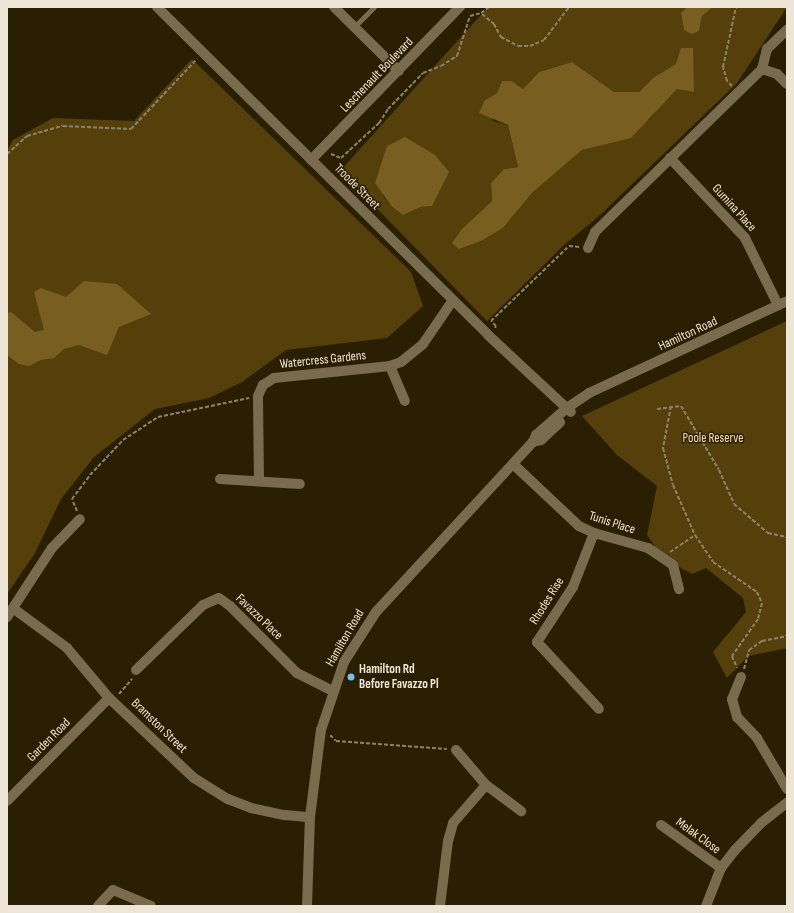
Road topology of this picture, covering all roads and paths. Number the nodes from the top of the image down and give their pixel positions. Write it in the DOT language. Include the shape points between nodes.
graph roads {
  1 [pos="157,7"];
  2 [pos="334,7"];
  3 [pos="374,7"];
  4 [pos="460,7"];
  5 [pos="489,7"];
  6 [pos="569,7"];
  7 [pos="736,7"];
  8 [pos="481,13"];
  9 [pos="354,27"];
  10 [pos="787,30"];
  11 [pos="199,57"];
  12 [pos="762,69"];
  13 [pos="399,71"];
  14 [pos="787,84"];
  15 [pos="737,91"];
  16 [pos="7,154"];
  17 [pos="330,154"];
  18 [pos="670,158"];
  19 [pos="311,160"];
  20 [pos="588,248"];
  21 [pos="453,300"];
  22 [pos="782,303"];
  23 [pos="488,335"];
  24 [pos="390,366"];
  25 [pos="258,396"];
  26 [pos="405,401"];
  27 [pos="671,406"];
  28 [pos="657,409"];
  29 [pos="566,413"];
  30 [pos="513,464"];
  31 [pos="220,479"];
  32 [pos="259,480"];
  33 [pos="300,484"];
  34 [pos="80,519"];
  35 [pos="594,533"];
  36 [pos="696,535"];
  37 [pos="787,537"];
  38 [pos="663,558"];
  39 [pos="679,589"];
  40 [pos="10,613"];
  41 [pos="787,636"];
  42 [pos="136,670"];
  43 [pos="741,677"];
  44 [pos="333,690"];
  45 [pos="109,698"];
  46 [pos="123,709"];
  47 [pos="599,710"];
  48 [pos="328,734"];
  49 [pos="456,750"];
  50 [pos="486,785"];
  51 [pos="787,788"];
  52 [pos="7,802"];
  53 [pos="787,803"];
  54 [pos="520,811"];
  55 [pos="310,817"];
  56 [pos="661,825"];
  57 [pos="721,868"];
  58 [pos="98,906"];
  59 [pos="151,906"];
  60 [pos="308,906"];
  61 [pos="440,906"];
  62 [pos="706,906"];
  1 -- 19 [label="street, Troode Street"];
  2 -- 9 [label="street"];
  3 -- 9 [label="lane"];
  4 -- 13 [label="street, Leschenault Boulevard"];
  5 -- 8 [label="path"];
  6 -- 8 [label="path" via="544,40 530,46 518,46 501,37 494,24"];
  7 -- 15 [label="path" via="723,67 726,80"];
  8 -- 17 [label="path" via="470,16 457,56 423,73 388,109 379,123 340,158"];
  9 -- 13 [label="street"];
  10 -- 12 [label="street" via="767,50"];
  11 -- 16 [label="path" via="131,129 63,126 27,136"];
  12 -- 14 [label="street" via="777,74"];
  12 -- 15 [label="street"];
  13 -- 19 [label="street, Leschenault Boulevard"];
  15 -- 18 [label="street"];
  18 -- 20 [label="street" via="595,232"];
  18 -- 22 [label="street, Gumina Place" via="745,238"];
  19 -- 21 [label="street, Troode Street"];
  20 -- 23 [label="path" via="569,246 491,321 496,326"];
  21 -- 23 [label="street, Troode Street"];
  21 -- 24 [label="street, Watercress Gardens" via="422,344 401,362"];
  22 -- 29 [label="street, Hamilton Road" via="599,389"];
  23 -- 29 [label="street, Troode Street"];
  24 -- 25 [label="street, Watercress Gardens" via="274,378 263,385"];
  24 -- 26 [label="street"];
  25 -- 32 [label="street"];
  25 -- 34 [label="path" via="158,417 123,440 90,475 72,499"];
  27 -- 28 [label="path"];
  27 -- 36 [label="path" via="663,448 673,485"];
  27 -- 37 [label="path" via="681,406 719,470 734,504 768,533"];
  29 -- 30 [label="street, Hamilton Road" via="541,440 533,442"];
  30 -- 35 [label="street, Tunis Place" via="568,517"];
  30 -- 44 [label="street, Hamilton Road" via="376,612 351,650"];
  31 -- 32 [label="street"];
  32 -- 33 [label="street"];
  34 -- 40 [label="street" via="52,548"];
  35 -- 38 [label="street, Tunis Place" via="648,548"];
  35 -- 47 [label="street, Rhodes Rise" via="573,587 537,642"];
  36 -- 38 [label="path"];
  36 -- 43 [label="path" via="713,562 757,592 762,603 758,619 732,656"];
  38 -- 39 [label="street, Tunis Place" via="673,564"];
  40 -- 45 [label="street, Bramston Street" via="67,648"];
  41 -- 43 [label="path" via="762,641 749,650"];
  42 -- 44 [label="street, Favazzo Place" via="203,605 219,598 297,673"];
  42 -- 46 [label="path" via="131,682 118,693 128,703"];
  43 -- 51 [label="street" via="732,699 737,717 757,738"];
  44 -- 55 [label="street, Hamilton Road" via="321,730"];
  45 -- 46 [label="street, Bramston Street"];
  45 -- 52 [label="street, Garden Road"];
  46 -- 55 [label="street, Bramston Street" via="194,778 213,790 251,808"];
  48 -- 49 [label="path" via="336,741"];
  49 -- 50 [label="street"];
  50 -- 54 [label="street"];
  50 -- 61 [label="street" via="452,827"];
  53 -- 57 [label="street" via="744,838"];
  55 -- 60 [label="street, Hamilton Road"];
  56 -- 57 [label="street, Melak Close"];
  57 -- 62 [label="street"];
  58 -- 59 [label="street" via="113,890"];
}
